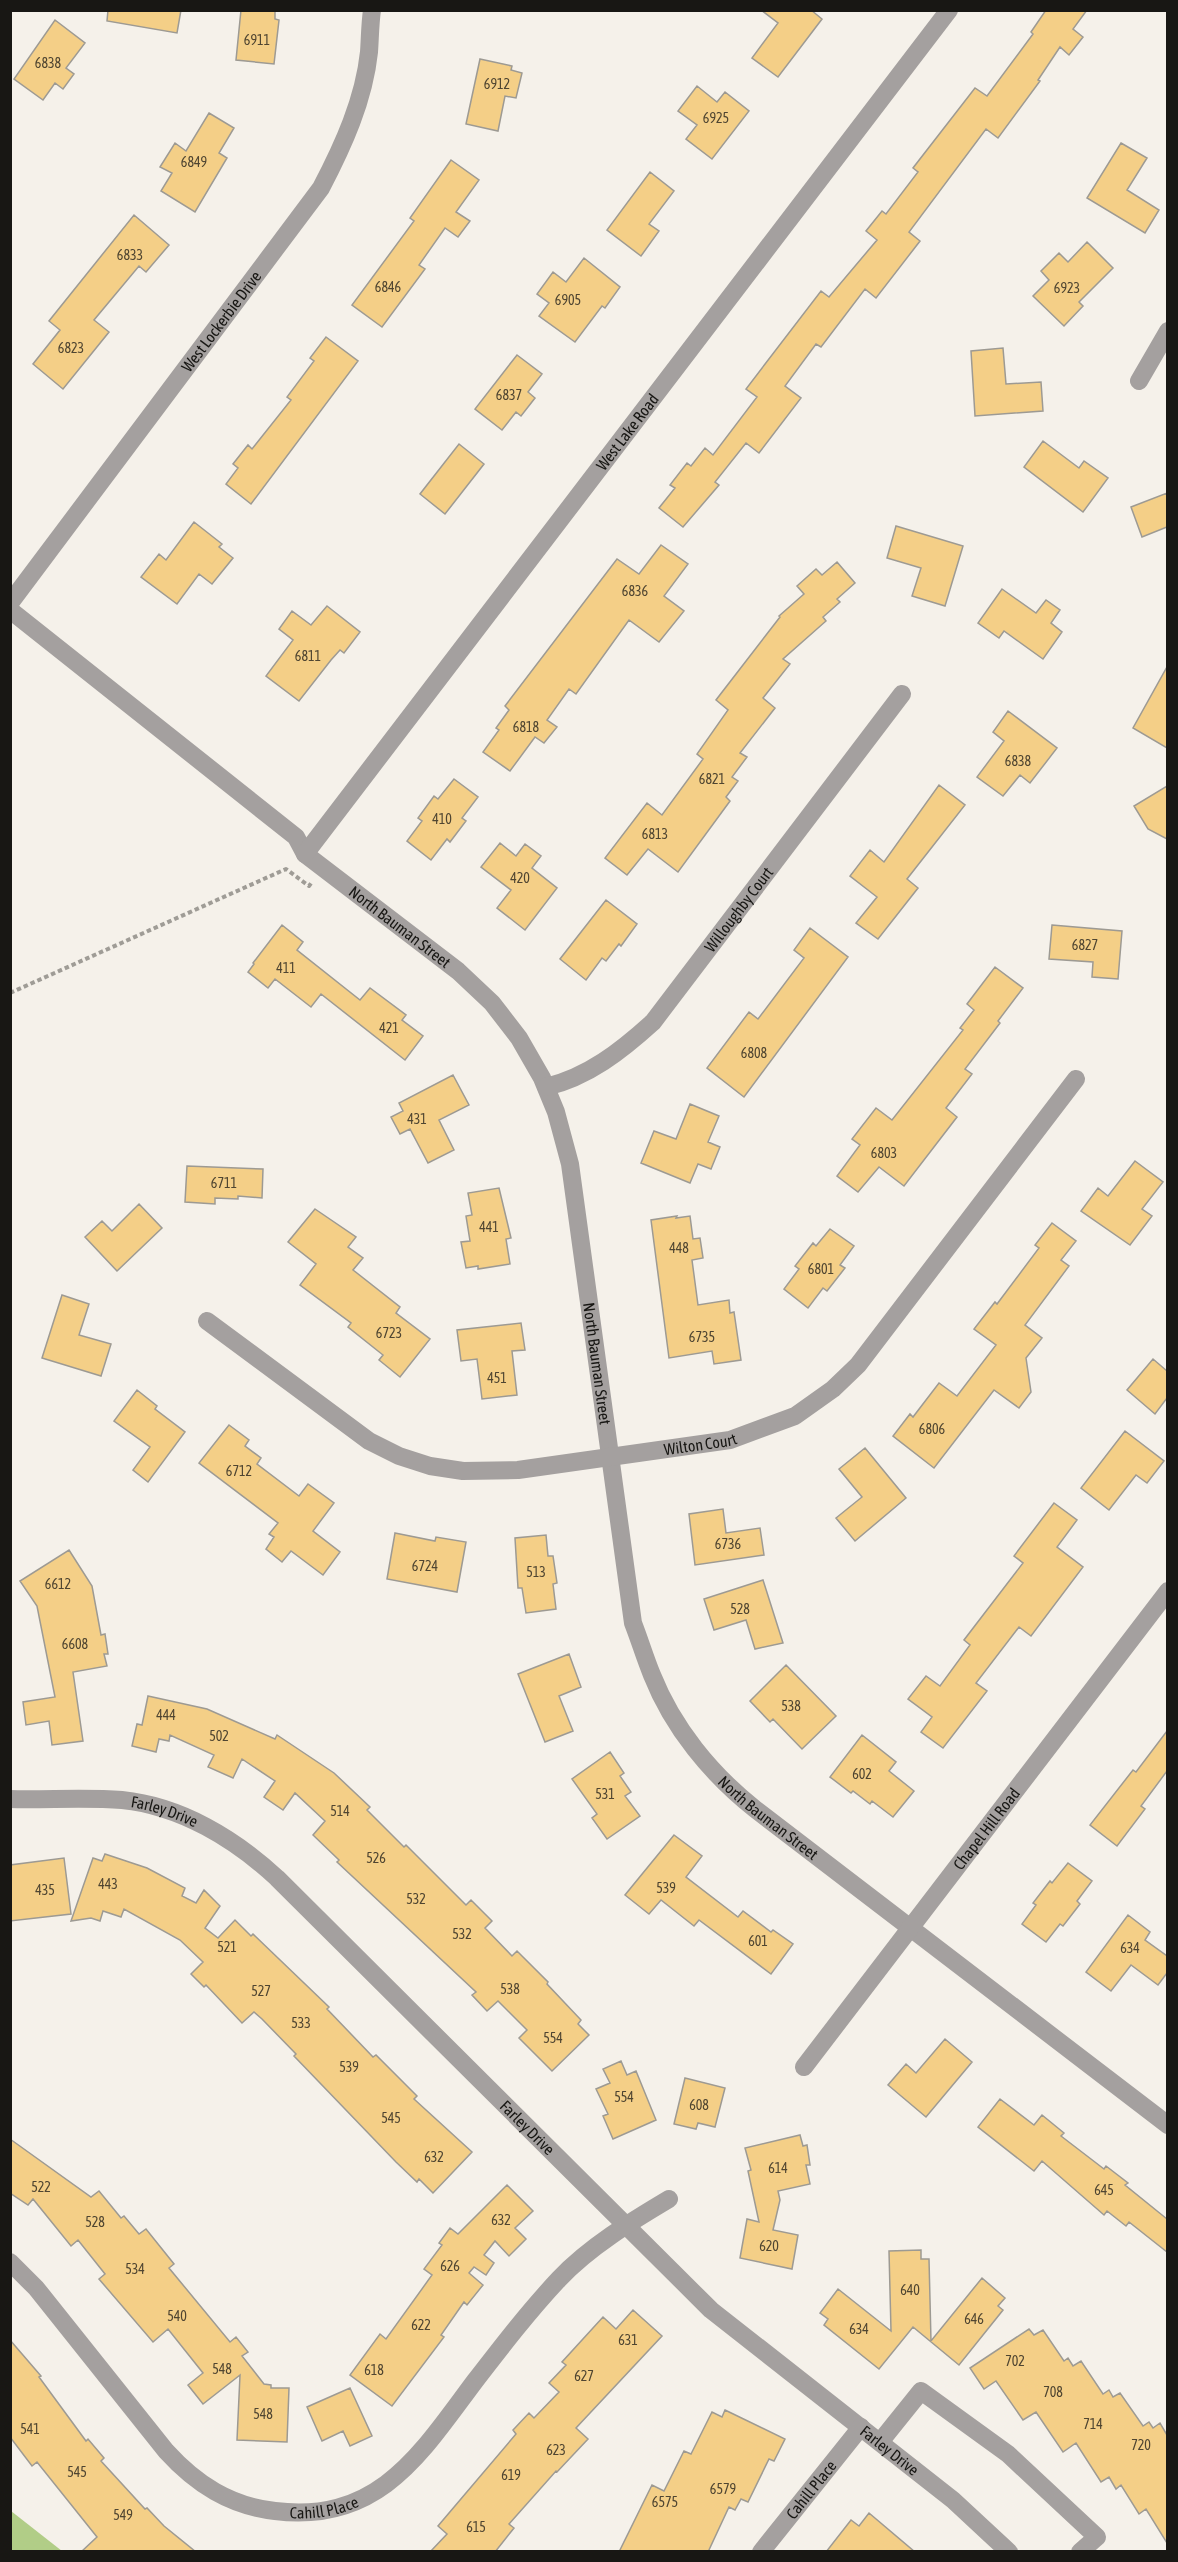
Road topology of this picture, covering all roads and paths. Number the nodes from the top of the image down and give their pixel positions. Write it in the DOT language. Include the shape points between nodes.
graph roads {
  1 [pos="372,10"];
  2 [pos="949,10"];
  3 [pos="1167,332"];
  4 [pos="1139,381"];
  5 [pos="10,603"];
  6 [pos="10,610"];
  7 [pos="902,694"];
  8 [pos="305,854"];
  9 [pos="323,868"];
  10 [pos="10,993"];
  11 [pos="1076,1079"];
  12 [pos="546,1087"];
  13 [pos="207,1321"];
  14 [pos="610,1457"];
  15 [pos="1167,1591"];
  16 [pos="10,1799"];
  17 [pos="910,1929"];
  18 [pos="804,2067"];
  19 [pos="1167,2125"];
  20 [pos="669,2199"];
  21 [pos="624,2225"];
  22 [pos="10,2262"];
  23 [pos="861,2427"];
  24 [pos="880,2442"];
  25 [pos="761,2552"];
  26 [pos="1008,2552"];
  27 [pos="1080,2552"];
  1 -- 5 [label="street, West Lockerbie Drive" via="369,53 357,107 321,188"];
  2 -- 8 [label="street, West Lake Road"];
  3 -- 4 [label="street"];
  6 -- 8 [label="street, North Bauman Street" via="296,837"];
  7 -- 12 [label="street, Willoughby Court" via="653,1022 600,1065"];
  8 -- 9 [label="street, North Bauman Street"];
  9 -- 10 [label="path" via="309,886 286,869"];
  9 -- 12 [label="street, North Bauman Street" via="458,971 492,1003 519,1038"];
  11 -- 14 [label="street, Wilton Court" via="872,1347 833,1389 795,1416 752,1434 719,1443"];
  12 -- 14 [label="street, North Bauman Street" via="570,1164"];
  13 -- 14 [label="street, Wilton Court" via="359,1436 399,1456 430,1466 474,1472"];
  14 -- 17 [label="street, North Bauman Street" via="633,1623 652,1677 678,1727 746,1803"];
  15 -- 17 [label="street, Chapel Hill Road"];
  16 -- 21 [label="street, Farley Drive" via="122,1800 192,1820 235,1844 277,1878"];
  17 -- 18 [label="street, Chapel Hill Road"];
  17 -- 19 [label="street, North Bauman Street"];
  20 -- 21 [label="street, Cahill Place"];
  21 -- 22 [label="street, Cahill Place" via="561,2277 414,2462 388,2484 359,2500 304,2513 249,2506 218,2494 190,2476 36,2288"];
  21 -- 23 [label="street, Farley Drive" via="711,2310"];
  23 -- 24 [label="street, Farley Drive"];
  23 -- 25 [label="street, Cahill Place"];
  24 -- 26 [label="street, Farley Drive" via="953,2500"];
  24 -- 27 [label="street" via="921,2391 1008,2454 1097,2537"];
}
